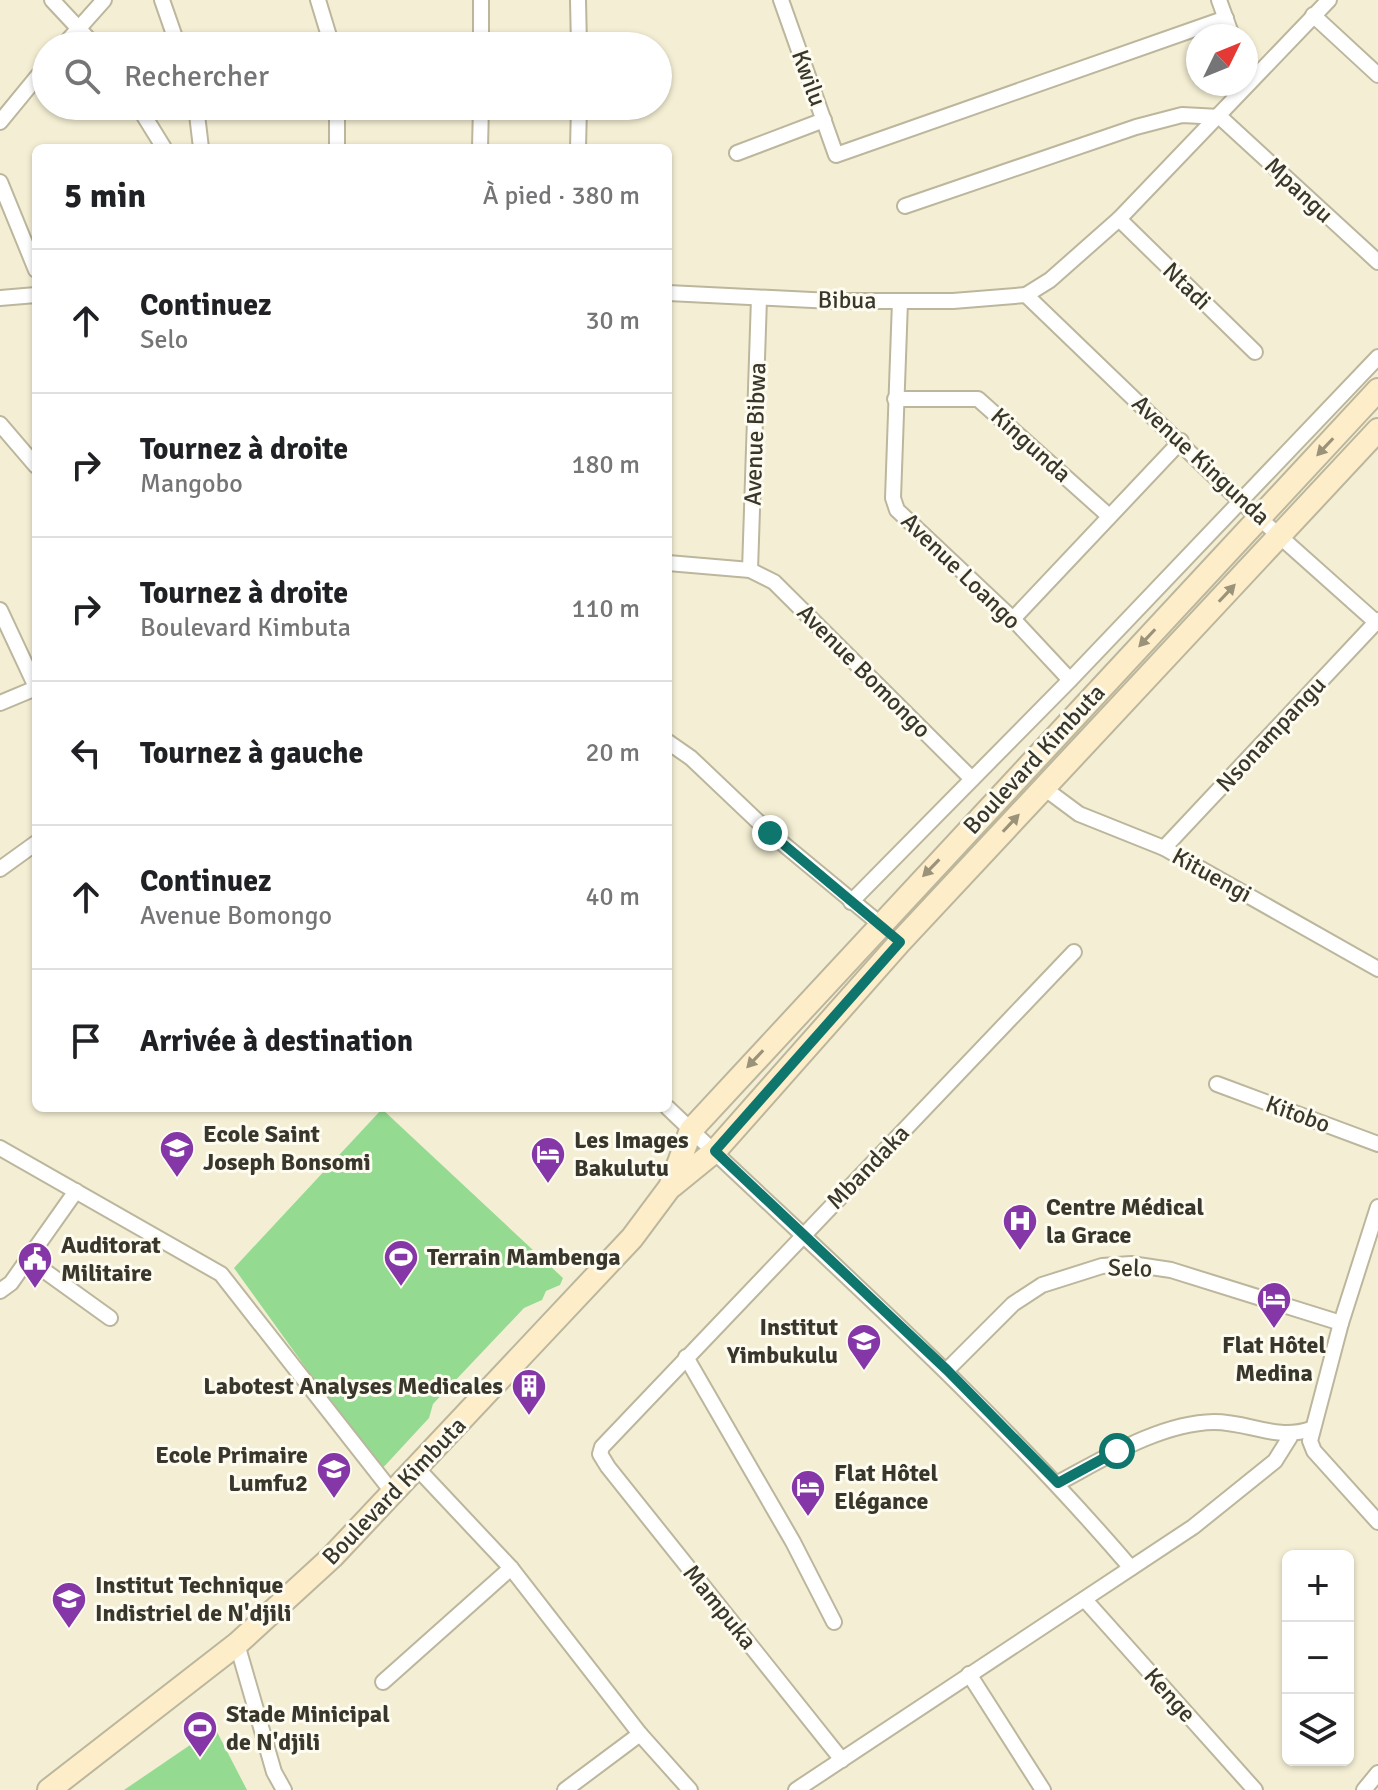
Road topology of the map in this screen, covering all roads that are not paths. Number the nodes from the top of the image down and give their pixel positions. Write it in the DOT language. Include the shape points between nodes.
graph roads {
  1 [pos="52,0"];
  2 [pos="104,0"];
  3 [pos="162,0"];
  4 [pos="318,0"];
  5 [pos="481,0"];
  6 [pos="578,0"];
  7 [pos="781,0"];
  8 [pos="1219,0"];
  9 [pos="1329,0"];
  10 [pos="1313,15"];
  11 [pos="1226,18"];
  12 [pos="1228,24"];
  13 [pos="79,26"];
  14 [pos="74,32"];
  15 [pos="84,32"];
  16 [pos="173,32"];
  17 [pos="328,32"];
  18 [pos="481,32"];
  19 [pos="579,32"];
  20 [pos="1258,68"];
  21 [pos="1378,75"];
  22 [pos="32,83"];
  23 [pos="1235,96"];
  24 [pos="1220,117"];
  25 [pos="147,120"];
  26 [pos="198,120"];
  27 [pos="337,120"];
  28 [pos="481,120"];
  29 [pos="579,120"];
  30 [pos="824,120"];
  31 [pos="0,122"];
  32 [pos="162,144"];
  33 [pos="201,144"];
  34 [pos="337,144"];
  35 [pos="480,144"];
  36 [pos="578,144"];
  37 [pos="737,153"];
  38 [pos="0,182"];
  39 [pos="905,206"];
  40 [pos="1119,219"];
  41 [pos="32,260"];
  42 [pos="1378,262"];
  43 [pos="672,293"];
  44 [pos="32,295"];
  45 [pos="1026,295"];
  46 [pos="0,298"];
  47 [pos="759,298"];
  48 [pos="900,301"];
  49 [pos="1255,352"];
  50 [pos="1378,357"];
  51 [pos="1378,390"];
  52 [pos="895,399"];
  53 [pos="0,424"];
  54 [pos="1378,430"];
  55 [pos="1181,441"];
  56 [pos="32,461"];
  57 [pos="1239,500"];
  58 [pos="1109,516"];
  59 [pos="1259,517"];
  60 [pos="1281,535"];
  61 [pos="672,563"];
  62 [pos="750,570"];
  63 [pos="0,610"];
  64 [pos="1012,620"];
  65 [pos="1377,622"];
  66 [pos="32,679"];
  67 [pos="1070,680"];
  68 [pos="32,690"];
  69 [pos="0,703"];
  70 [pos="672,745"];
  71 [pos="972,779"];
  72 [pos="1044,788"];
  73 [pos="32,846"];
  74 [pos="1164,848"];
  75 [pos="0,869"];
  76 [pos="851,902"];
  77 [pos="879,924"];
  78 [pos="900,942"];
  79 [pos="1074,952"];
  80 [pos="1378,969"];
  81 [pos="1217,1084"];
  82 [pos="672,1112"];
  83 [pos="691,1130"];
  84 [pos="1378,1144"];
  85 [pos="0,1148"];
  86 [pos="715,1151"];
  87 [pos="670,1187"];
  88 [pos="76,1191"];
  89 [pos="1378,1207"];
  90 [pos="802,1235"];
  91 [pos="28,1259"];
  92 [pos="0,1291"];
  93 [pos="110,1318"];
  94 [pos="1341,1323"];
  95 [pos="686,1357"];
  96 [pos="947,1370"];
  97 [pos="1311,1429"];
  98 [pos="1290,1437"];
  99 [pos="600,1454"];
  100 [pos="417,1468"];
  101 [pos="1058,1483"];
  102 [pos="393,1493"];
  103 [pos="1378,1522"];
  104 [pos="511,1568"];
  105 [pos="1131,1568"];
  106 [pos="1086,1601"];
  107 [pos="834,1622"];
  108 [pos="237,1644"];
  109 [pos="969,1674"];
  110 [pos="383,1682"];
  111 [pos="640,1734"];
  112 [pos="842,1760"];
  113 [pos="1378,1773"];
  114 [pos="1366,1789"];
  115 [pos="49,1790"];
  116 [pos="284,1790"];
  117 [pos="565,1790"];
  118 [pos="690,1790"];
  119 [pos="796,1790"];
  120 [pos="1043,1790"];
  121 [pos="1255,1790"];
  1 -- 13 [label="street"];
  2 -- 13 [label="street"];
  3 -- 16 [label="street"];
  4 -- 17 [label="street"];
  5 -- 18 [label="street"];
  6 -- 19 [label="street"];
  7 -- 30 [label="street, Kwilu"];
  8 -- 11 [label="street"];
  9 -- 10 [label="street"];
  10 -- 20 [label="street"];
  10 -- 21 [label="street"];
  11 -- 12 [label="street"];
  11 -- 30 [label="street, Kwilu" via="836,155"];
  13 -- 14 [label="street"];
  13 -- 15 [label="street"];
  22 -- 31 [label="street"];
  23 -- 24 [label="street"];
  24 -- 39 [label="street" via="1182,115 1136,127"];
  24 -- 40 [label="street"];
  24 -- 42 [label="street, Mpangu"];
  25 -- 32 [label="street"];
  26 -- 33 [label="street"];
  27 -- 34 [label="street"];
  28 -- 35 [label="street"];
  29 -- 36 [label="street"];
  30 -- 37 [label="street"];
  38 -- 41 [label="street"];
  40 -- 45 [label="street"];
  40 -- 49 [label="street, Ntadi"];
  43 -- 47 [label="street, Bibua"];
  44 -- 46 [label="street"];
  45 -- 48 [label="street, Bibua"];
  45 -- 55 [label="street, Avenue Kingunda"];
  47 -- 48 [label="street, Bibua"];
  47 -- 62 [label="street, Avenue Bibwa"];
  48 -- 52 [label="street, Avenue Loango"];
  50 -- 57 [label="street"];
  51 -- 59 [label="street, Boulevard Kimbuta, one-way"];
  52 -- 58 [label="street, Kingunda" via="978,399"];
  52 -- 64 [label="street, Avenue Loango" via="897,510"];
  53 -- 56 [label="street"];
  54 -- 60 [label="street, Boulevard Kimbuta"];
  55 -- 57 [label="street, Avenue Kingunda"];
  55 -- 58 [label="street"];
  57 -- 59 [label="street, Avenue Kingunda"];
  57 -- 67 [label="street"];
  58 -- 64 [label="street"];
  59 -- 60 [label="street, Avenue Kingunda"];
  59 -- 77 [label="street, Boulevard Kimbuta, one-way"];
  60 -- 65 [label="street, Avenue Kingunda"];
  72 -- 60 [label="street, Boulevard Kimbuta, one-way"];
  61 -- 62 [label="street"];
  62 -- 71 [label="street, Avenue Bomongo" via="774,582"];
  63 -- 66 [label="street"];
  64 -- 67 [label="street, Avenue Loango"];
  65 -- 74 [label="street, Nsonampangu"];
  67 -- 71 [label="street"];
  68 -- 69 [label="street"];
  70 -- 76 [label="street"];
  71 -- 76 [label="street"];
  72 -- 74 [label="street, Kituengi" via="1079,814"];
  78 -- 72 [label="street, Boulevard Kimbuta, one-way"];
  73 -- 75 [label="street"];
  74 -- 80 [label="street, Kituengi"];
  76 -- 77 [label="street"];
  77 -- 78 [label="street"];
  77 -- 83 [label="street, Boulevard Kimbuta, one-way"];
  78 -- 86 [label="street, Boulevard Kimbuta"];
  79 -- 90 [label="street, Mbandaka"];
  81 -- 84 [label="street, Kitobo"];
  82 -- 83 [label="street"];
  83 -- 86 [label="street"];
  83 -- 87 [label="street"];
  85 -- 88 [label="street"];
  86 -- 87 [label="street, Boulevard Kimbuta"];
  86 -- 90 [label="street"];
  87 -- 100 [label="street, Boulevard Kimbuta" via="632,1238"];
  88 -- 91 [label="street"];
  88 -- 102 [label="street" via="221,1274"];
  89 -- 94 [label="street"];
  90 -- 95 [label="street, Mbandaka"];
  90 -- 96 [label="street"];
  91 -- 92 [label="street"];
  91 -- 93 [label="street"];
  94 -- 96 [label="street, Selo" via="1171,1270 1102,1266 1042,1285 1013,1304"];
  94 -- 97 [label="street"];
  95 -- 99 [label="street, Mbandaka"];
  95 -- 107 [label="street"];
  96 -- 101 [label="street"];
  97 -- 98 [label="street"];
  97 -- 103 [label="street" via="1314,1451"];
  98 -- 101 [label="street" via="1216,1422 1187,1424 1117,1451"];
  98 -- 105 [label="street" via="1253,1481"];
  99 -- 112 [label="street, Mampuka"];
  100 -- 102 [label="street, Boulevard Kimbuta"];
  100 -- 104 [label="street"];
  101 -- 105 [label="street"];
  102 -- 108 [label="street, Boulevard Kimbuta"];
  104 -- 110 [label="street"];
  104 -- 111 [label="street"];
  105 -- 106 [label="street"];
  106 -- 109 [label="street"];
  106 -- 121 [label="street, Kenge"];
  108 -- 115 [label="street, Boulevard Kimbuta"];
  108 -- 116 [label="street" via="274,1772"];
  109 -- 112 [label="street"];
  109 -- 120 [label="street"];
  111 -- 117 [label="street"];
  111 -- 118 [label="street"];
  112 -- 119 [label="street"];
  113 -- 114 [label="street"];
}
